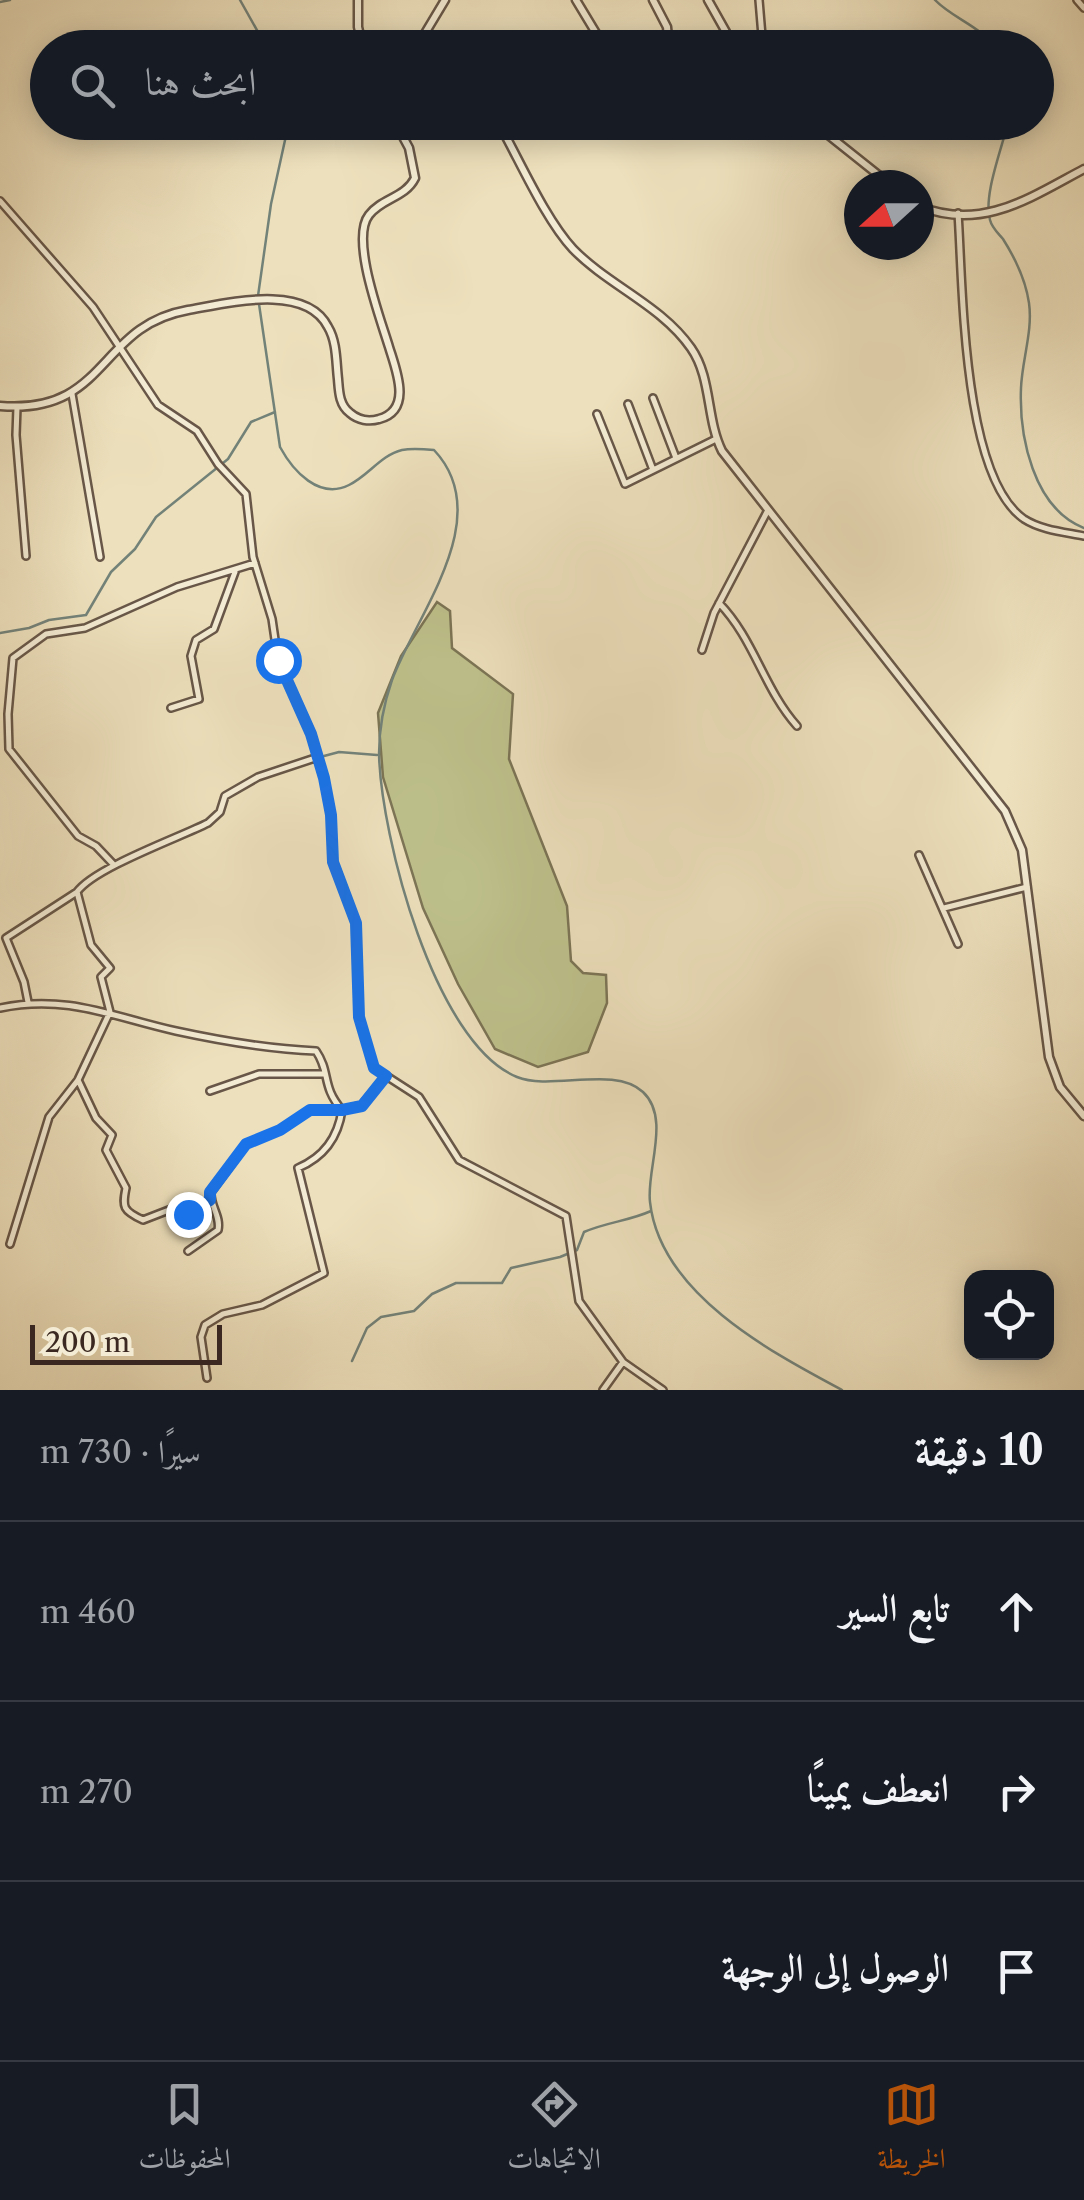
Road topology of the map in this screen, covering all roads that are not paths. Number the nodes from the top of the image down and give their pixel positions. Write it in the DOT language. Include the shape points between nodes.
graph roads {
  1 [pos="358,0"];
  2 [pos="445,0"];
  3 [pos="576,0"];
  4 [pos="652,0"];
  5 [pos="708,0"];
  6 [pos="759,0"];
  7 [pos="1077,0"];
  8 [pos="1084,8"];
  9 [pos="360,30"];
  10 [pos="427,30"];
  11 [pos="594,30"];
  12 [pos="667,30"];
  13 [pos="725,30"];
  14 [pos="762,30"];
  15 [pos="405,140"];
  16 [pos="508,140"];
  17 [pos="835,140"];
  18 [pos="1084,169"];
  19 [pos="872,170"];
  20 [pos="0,200"];
  21 [pos="934,211"];
  22 [pos="958,213"];
  23 [pos="120,344"];
  24 [pos="72,394"];
  25 [pos="653,398"];
  26 [pos="628,404"];
  27 [pos="0,406"];
  28 [pos="17,407"];
  29 [pos="596,414"];
  30 [pos="716,439"];
  31 [pos="676,458"];
  32 [pos="653,470"];
  33 [pos="768,510"];
  34 [pos="1084,536"];
  35 [pos="26,556"];
  36 [pos="100,558"];
  37 [pos="254,562"];
  38 [pos="235,571"];
  39 [pos="719,603"];
  40 [pos="702,650"];
  41 [pos="171,708"];
  42 [pos="797,726"];
  43 [pos="318,758"];
  44 [pos="919,856"];
  45 [pos="114,865"];
  46 [pos="1027,887"];
  47 [pos="78,892"];
  48 [pos="944,908"];
  49 [pos="958,944"];
  50 [pos="28,1002"];
  51 [pos="0,1008"];
  52 [pos="110,1012"];
  53 [pos="324,1074"];
  54 [pos="386,1076"];
  55 [pos="78,1080"];
  56 [pos="210,1090"];
  57 [pos="342,1110"];
  58 [pos="1084,1116"];
  59 [pos="210,1200"];
  60 [pos="10,1244"];
  61 [pos="188,1251"];
  62 [pos="623,1362"];
  63 [pos="206,1378"];
  64 [pos="603,1390"];
  65 [pos="663,1390"];
  1 -- 9 [label="street"];
  2 -- 10 [label="street"];
  3 -- 11 [label="street"];
  4 -- 12 [label="street"];
  5 -- 13 [label="street"];
  6 -- 14 [label="street"];
  7 -- 8 [label="street"];
  15 -- 23 [label="street" via="415,178 370,213 363,237 400,387 390,414 364,420 346,411 332,334 300,302 181,311"];
  16 -- 30 [label="street" via="568,242 693,350"];
  17 -- 19 [label="street"];
  18 -- 22 [label="street" via="1015,206"];
  20 -- 23 [label="street"];
  21 -- 22 [label="street"];
  22 -- 34 [label="street" via="971,396 990,469 1005,500 1024,519"];
  23 -- 24 [label="street"];
  23 -- 37 [label="street" via="158,404 197,431 246,494"];
  24 -- 28 [label="street"];
  24 -- 36 [label="street"];
  25 -- 31 [label="street"];
  26 -- 32 [label="street"];
  27 -- 28 [label="street"];
  28 -- 35 [label="street"];
  29 -- 32 [label="street" via="622,483"];
  30 -- 31 [label="street"];
  30 -- 33 [label="street"];
  31 -- 32 [label="street"];
  33 -- 39 [label="street"];
  33 -- 46 [label="street" via="1005,811 1022,850"];
  37 -- 38 [label="street"];
  37 -- 43 [label="street" via="278,660"];
  38 -- 41 [label="street" via="214,629 196,640 191,656 199,699"];
  38 -- 45 [label="street" via="85,628 46,634 12,658 10,749 78,836"];
  39 -- 40 [label="street"];
  39 -- 42 [label="street"];
  43 -- 45 [label="street" via="258,777 225,796 208,823"];
  43 -- 54 [label="street" via="333,862 356,923 359,1017 374,1068"];
  44 -- 48 [label="street"];
  45 -- 47 [label="street"];
  46 -- 48 [label="street"];
  46 -- 58 [label="street" via="1049,1057 1060,1087"];
  47 -- 50 [label="street" via="6,938"];
  47 -- 52 [label="street" via="91,945 110,968 101,977"];
  48 -- 49 [label="street"];
  50 -- 51 [label="street"];
  50 -- 52 [label="street"];
  52 -- 53 [label="street" via="212,1038 316,1051"];
  52 -- 55 [label="street"];
  53 -- 56 [label="street" via="259,1074"];
  53 -- 57 [label="street" via="329,1096"];
  54 -- 57 [label="street" via="362,1106"];
  54 -- 62 [label="street" via="419,1098 459,1160 566,1216 579,1301"];
  55 -- 59 [label="street" via="112,1135 106,1150 126,1188 123,1206 143,1220 174,1208 188,1214"];
  55 -- 60 [label="street" via="49,1117"];
  57 -- 59 [label="street" via="310,1110 246,1144"];
  57 -- 63 [label="street" via="326,1151 298,1168 324,1273 205,1325"];
  59 -- 61 [label="street" via="218,1230"];
  62 -- 64 [label="street"];
  62 -- 65 [label="street"];
}
